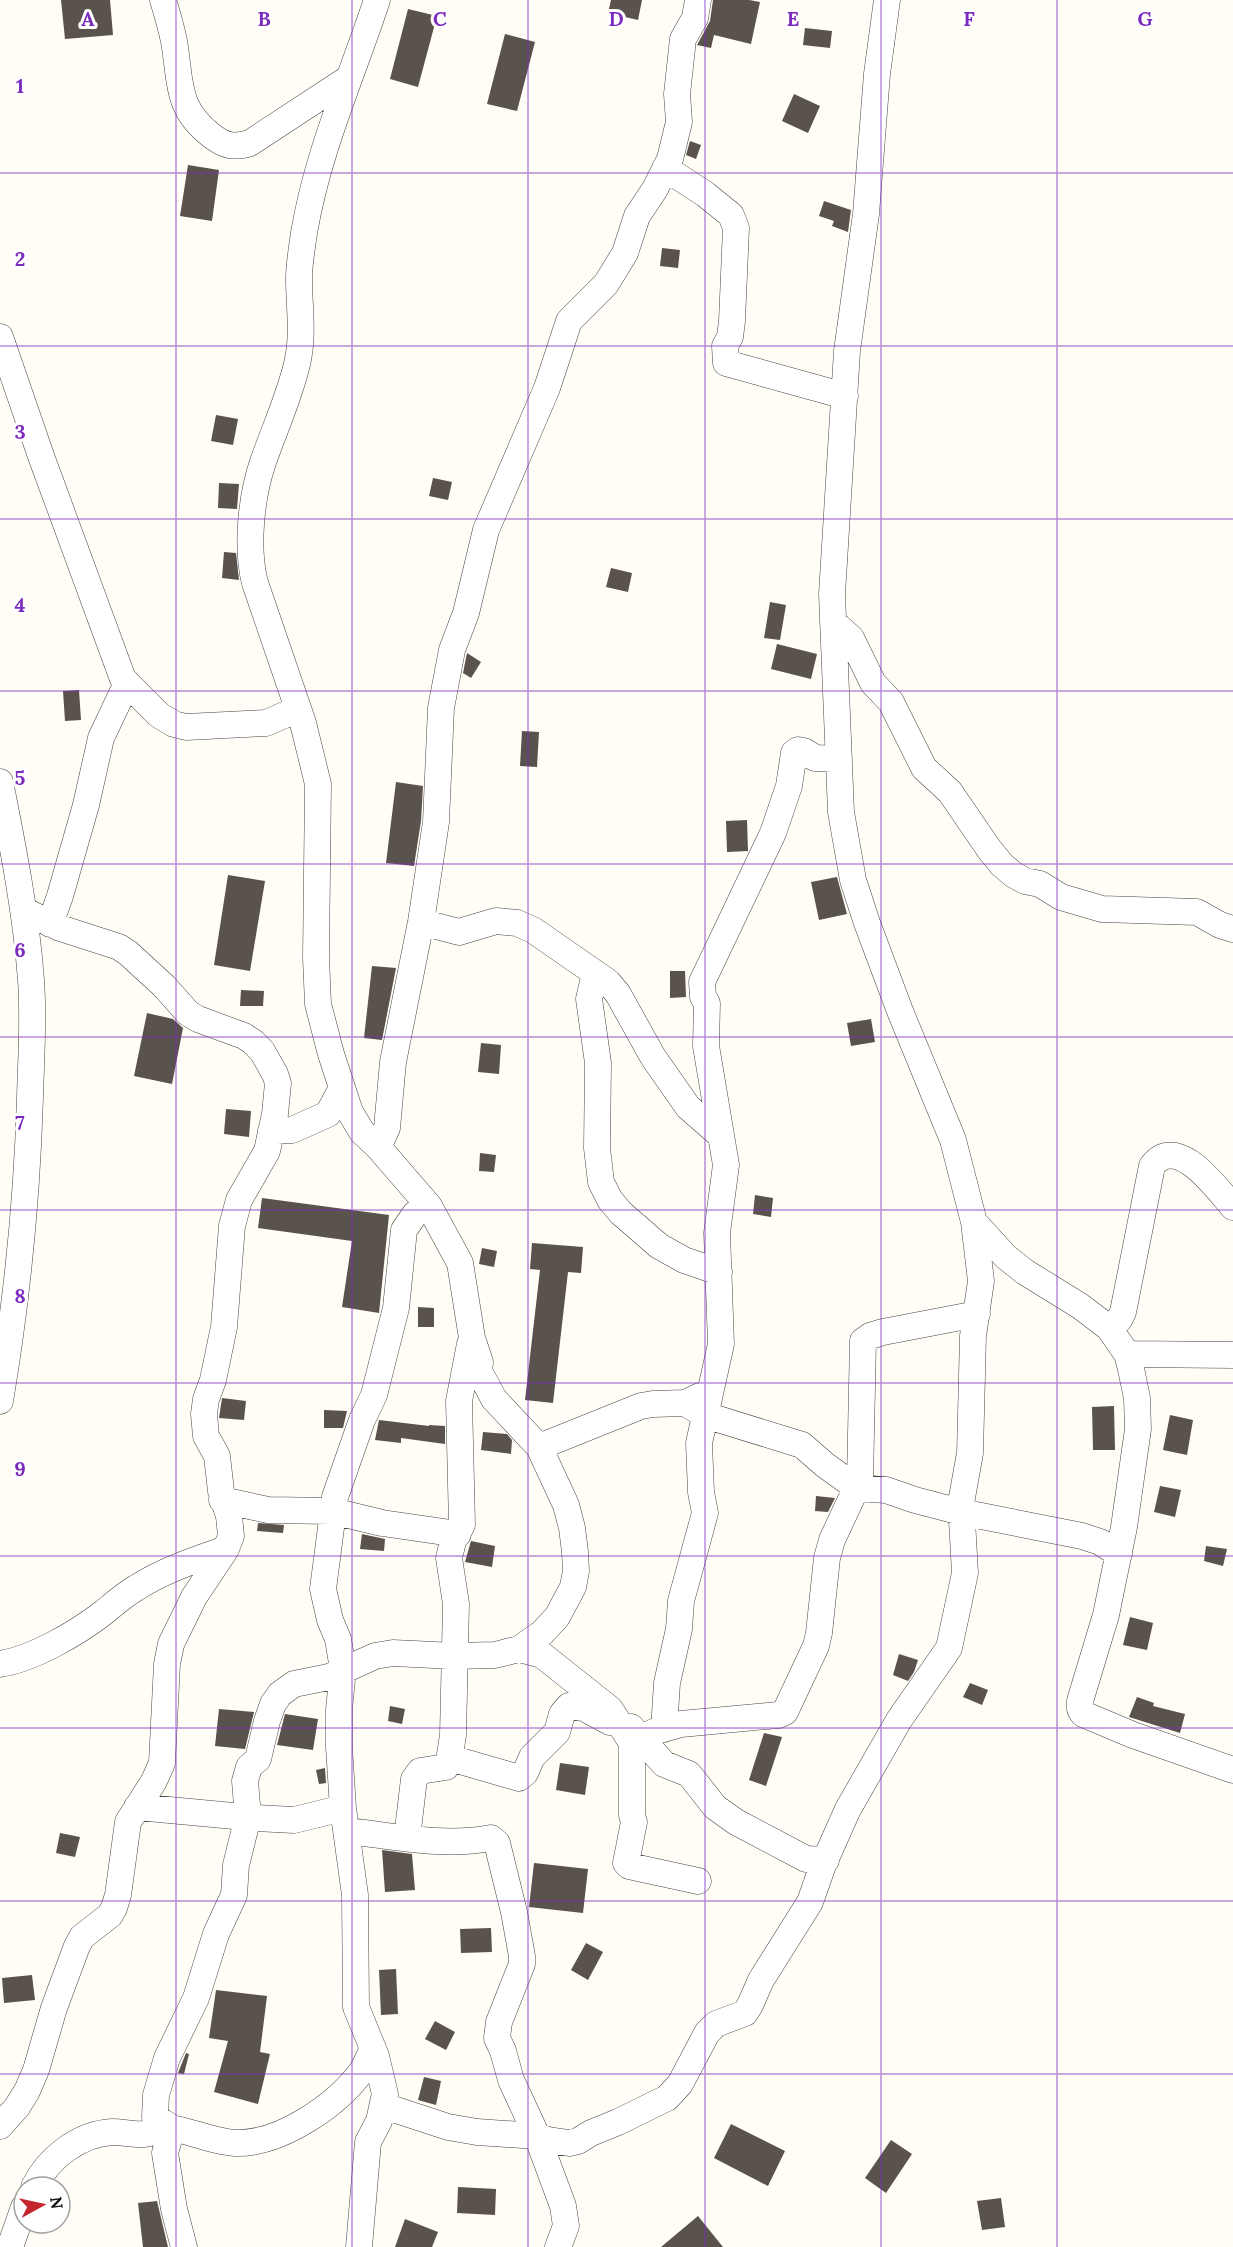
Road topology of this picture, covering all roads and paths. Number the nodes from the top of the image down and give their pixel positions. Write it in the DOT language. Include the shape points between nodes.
graph roads {
  1 [pos="163,0"];
  2 [pos="377,0"];
  3 [pos="698,0"];
  4 [pos="887,0"];
  5 [pos="349,78"];
  6 [pos="665,168"];
  7 [pos="0,337"];
  8 [pos="845,396"];
  9 [pos="833,622"];
  10 [pos="127,683"];
  11 [pos="298,709"];
  12 [pos="839,759"];
  13 [pos="0,782"];
  14 [pos="4,829"];
  15 [pos="23,910"];
  16 [pos="422,921"];
  17 [pos="50,924"];
  18 [pos="1233,929"];
  19 [pos="595,973"];
  20 [pos="342,1088"];
  21 [pos="271,1131"];
  22 [pos="720,1135"];
  23 [pos="378,1147"];
  24 [pos="429,1206"];
  25 [pos="1233,1208"];
  26 [pos="974,1222"];
  27 [pos="719,1272"];
  28 [pos="977,1314"];
  29 [pos="1109,1328"];
  30 [pos="472,1338"];
  31 [pos="1127,1354"];
  32 [pos="1233,1355"];
  33 [pos="0,1401"];
  34 [pos="700,1403"];
  35 [pos="539,1448"];
  36 [pos="857,1488"];
  37 [pos="222,1500"];
  38 [pos="332,1511"];
  39 [pos="961,1512"];
  40 [pos="458,1534"];
  41 [pos="226,1549"];
  42 [pos="1119,1554"];
  43 [pos="534,1646"];
  44 [pos="456,1656"];
  45 [pos="0,1664"];
  46 [pos="343,1669"];
  47 [pos="664,1729"];
  48 [pos="636,1742"];
  49 [pos="450,1758"];
  50 [pos="1233,1770"];
  51 [pos="137,1807"];
  52 [pos="248,1817"];
  53 [pos="345,1820"];
  54 [pos="407,1838"];
  55 [pos="826,1860"];
  56 [pos="698,1881"];
  57 [pos="373,2048"];
  58 [pos="384,2106"];
  59 [pos="0,2126"];
  60 [pos="172,2128"];
  61 [pos="537,2136"];
  62 [pos="40,2175"];
  63 [pos="184,2247"];
  64 [pos="359,2247"];
  65 [pos="558,2247"];
  1 -- 5 [label="street" via="187,112 224,146 250,143"];
  2 -- 5 [label="street"];
  3 -- 6 [label="street" via="695,18 683,39 677,94 678,131"];
  4 -- 8 [label="street"];
  5 -- 11 [label="street" via="326,141 307,222 299,276 302,339 297,366 262,465 250,547 255,583"];
  6 -- 8 [label="street" via="731,215 736,228 726,363"];
  6 -- 16 [label="street" via="637,216 625,253 606,284 569,321 547,388 486,530 444,685 436,822"];
  7 -- 10 [label="street" via="112,655"];
  8 -- 9 [label="street"];
  9 -- 12 [label="street"];
  9 -- 18 [label="street" via="851,638 873,683 891,702 924,768 950,792 989,849 1014,875 1041,884 1061,897 1102,909 1197,912"];
  10 -- 11 [label="street" via="159,715 186,727 266,723"];
  10 -- 17 [label="street" via="101,738 86,805"];
  11 -- 20 [label="street" via="318,784 318,1004"];
  12 -- 22 [label="street" via="815,758 804,750 794,753 789,786 773,832 702,982 707,1003 706,1047"];
  12 -- 26 [label="street" via="841,812 853,880 900,1011 953,1140"];
  13 -- 14 [label="street"];
  14 -- 15 [label="street"];
  15 -- 17 [label="street"];
  15 -- 33 [label="street" via="33,1031 27,1174 23,1238"];
  16 -- 19 [label="street" via="459,932 496,921 517,923"];
  16 -- 23 [label="street" via="393,1062 387,1128"];
  17 -- 21 [label="street" via="119,946 188,1013 253,1042 278,1083"];
  19 -- 22 [label="street" via="618,994 653,1057 688,1107"];
  19 -- 27 [label="street" via="589,999 598,1063 600,1182 615,1207 659,1246"];
  20 -- 21 [label="street" via="328,1114 292,1130"];
  20 -- 23 [label="street" via="362,1132"];
  21 -- 37 [label="street" via="267,1150 239,1200 232,1226 224,1327 204,1414 206,1436 217,1456"];
  22 -- 27 [label="street" via="726,1165 717,1233"];
  23 -- 24 [label="street"];
  24 -- 30 [label="street" via="460,1263"];
  24 -- 38 [label="street" via="415,1214 404,1230 396,1308 379,1377"];
  25 -- 29 [label="street" via="1186,1159 1171,1155 1156,1160 1123,1312"];
  26 -- 28 [label="street" via="981,1281"];
  26 -- 29 [label="street" via="1025,1272"];
  27 -- 34 [label="street" via="721,1344"];
  28 -- 36 [label="street" via="883,1332 863,1341 861,1466"];
  28 -- 39 [label="street" via="970,1453"];
  29 -- 31 [label="street"];
  30 -- 35 [label="street" via="479,1371 494,1399"];
  30 -- 40 [label="street" via="459,1401 463,1519"];
  31 -- 32 [label="street"];
  31 -- 42 [label="street" via="1137,1398 1138,1429"];
  34 -- 35 [label="street" via="641,1406"];
  34 -- 36 [label="street" via="802,1445"];
  34 -- 47 [label="street" via="701,1492 705,1513 681,1601 667,1683"];
  35 -- 43 [label="street" via="566,1505 576,1570 573,1587 557,1617"];
  36 -- 39 [label="street" via="886,1490"];
  36 -- 47 [label="street" via="827,1558 816,1646 785,1712"];
  37 -- 38 [label="street" via="268,1510"];
  37 -- 41 [label="street" via="231,1526"];
  38 -- 40 [label="street"];
  38 -- 46 [label="street" via="323,1588"];
  39 -- 42 [label="street" via="1082,1536"];
  39 -- 55 [label="street" via="965,1573 949,1648 899,1720 848,1809"];
  40 -- 44 [label="street" via="449,1558 456,1604"];
  41 -- 45 [label="street" via="166,1571 63,1638 26,1657"];
  41 -- 51 [label="street" via="194,1597 171,1644 162,1763"];
  42 -- 50 [label="street" via="1106,1615 1080,1701 1083,1714"];
  43 -- 44 [label="street" via="495,1655"];
  43 -- 48 [label="street" via="627,1722"];
  44 -- 46 [label="street" via="393,1653"];
  44 -- 49 [label="street"];
  46 -- 52 [label="street" via="329,1677 294,1684 273,1704 258,1759 249,1767 245,1781"];
  46 -- 53 [label="street" via="339,1747"];
  47 -- 48 [label="street"];
  48 -- 49 [label="street" via="611,1722 584,1708 569,1706 562,1714 557,1732 532,1757 519,1778"];
  48 -- 55 [label="street" via="664,1764 689,1774 715,1807 736,1822 806,1859"];
  48 -- 56 [label="street" via="634,1822 626,1863"];
  49 -- 54 [label="street" via="446,1767 420,1771 414,1779"];
  51 -- 52 [label="street"];
  51 -- 59 [label="street" via="125,1835 114,1908 82,1937 27,2091"];
  52 -- 53 [label="street"];
  52 -- 60 [label="street" via="236,1865 234,1895 216,1934 196,1998 169,2052 156,2095 155,2117"];
  53 -- 54 [label="street"];
  53 -- 57 [label="street" via="355,1894 356,2007"];
  54 -- 61 [label="street" via="445,1843 491,1838 497,1843 522,1956 496,2038 510,2080"];
  55 -- 61 [label="street" via="810,1902 745,2013 716,2024 707,2033 685,2075 667,2098 578,2141 561,2143"];
  57 -- 58 [label="street" via="385,2094"];
  57 -- 60 [label="street" via="362,2071 317,2113 265,2139 237,2143"];
  58 -- 61 [label="street" via="458,2129"];
  58 -- 64 [label="street" via="368,2142"];
  60 -- 62 [label="street" via="143,2134 110,2132 86,2139 60,2152"];
  60 -- 63 [label="street" via="165,2153"];
  61 -- 65 [label="street" via="566,2216"];
}
